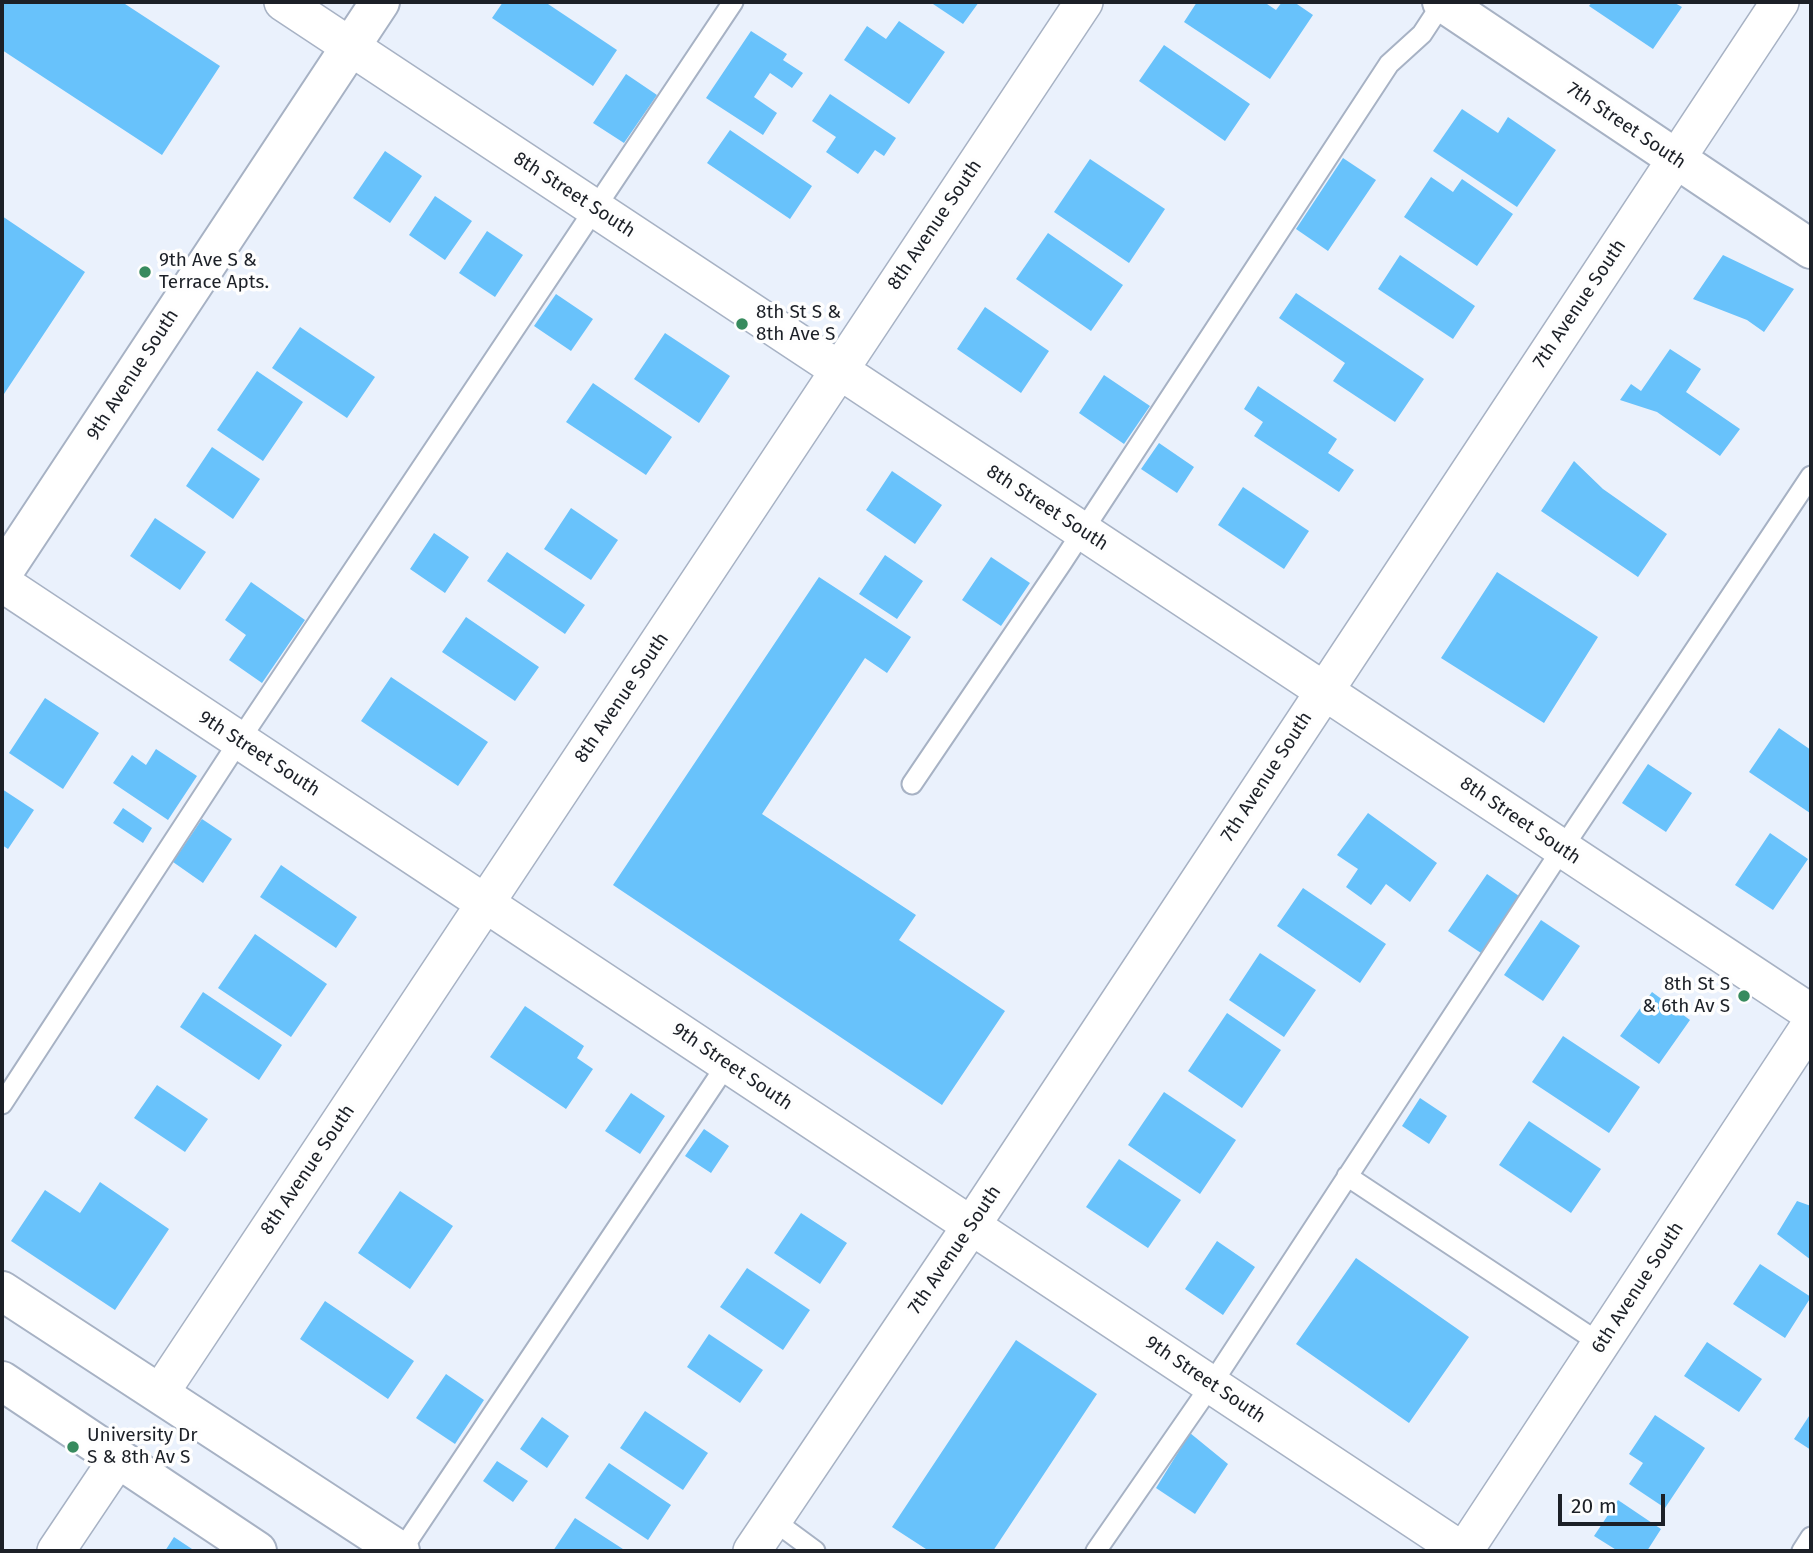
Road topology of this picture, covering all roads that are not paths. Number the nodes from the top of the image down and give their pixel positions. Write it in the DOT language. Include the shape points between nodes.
graph roads {
  1 [pos="283,2"];
  2 [pos="380,2"];
  3 [pos="733,2"];
  4 [pos="1084,2"];
  5 [pos="1443,2"];
  6 [pos="1780,2"];
  7 [pos="351,47"];
  8 [pos="1676,159"];
  9 [pos="596,209"];
  10 [pos="1811,249"];
  11 [pos="839,370"];
  12 [pos="1811,476"];
  13 [pos="1082,531"];
  14 [pos="2,574"];
  15 [pos="2,583"];
  16 [pos="1323,691"];
  17 [pos="239,741"];
  18 [pos="912,784"];
  19 [pos="1562,849"];
  20 [pos="485,904"];
  21 [pos="1811,1013"];
  22 [pos="1811,1024"];
  23 [pos="727,1064"];
  24 [pos="2,1104"];
  25 [pos="1347,1176"];
  26 [pos="971,1226"];
  27 [pos="2,1291"];
  28 [pos="1601,1344"];
  29 [pos="2,1381"];
  30 [pos="1210,1385"];
  31 [pos="160,1393"];
  32 [pos="117,1460"];
  33 [pos="773,1520"];
  34 [pos="1811,1537"];
  35 [pos="56,1551"];
  36 [pos="257,1551"];
  37 [pos="400,1551"];
  38 [pos="752,1551"];
  39 [pos="815,1551"];
  40 [pos="1096,1551"];
  41 [pos="1463,1551"];
  42 [pos="1802,1551"];
  1 -- 7 [label="street, 8th Street South"];
  2 -- 7 [label="main road, 9th Avenue South"];
  3 -- 9 [label="lane"];
  4 -- 11 [label="street, 8th Avenue South"];
  5 -- 8 [label="main road, 7th Street South"];
  5 -- 13 [label="lane" via="1422,34 1389,64"];
  6 -- 8 [label="street, 7th Avenue South"];
  7 -- 9 [label="street, 8th Street South"];
  7 -- 14 [label="main road, 9th Avenue South"];
  8 -- 10 [label="main road, 7th Street South"];
  8 -- 16 [label="street, 7th Avenue South"];
  9 -- 11 [label="street, 8th Street South"];
  9 -- 17 [label="lane"];
  11 -- 13 [label="street, 8th Street South"];
  11 -- 20 [label="street, 8th Avenue South"];
  12 -- 19 [label="lane"];
  13 -- 16 [label="street, 8th Street South"];
  13 -- 18 [label="lane"];
  15 -- 17 [label="street, 9th Street South"];
  16 -- 19 [label="street, 8th Street South"];
  16 -- 26 [label="street, 7th Avenue South"];
  17 -- 20 [label="street, 9th Street South"];
  17 -- 24 [label="lane"];
  19 -- 21 [label="street, 8th Street South"];
  19 -- 25 [label="lane"];
  20 -- 23 [label="street, 9th Street South"];
  20 -- 31 [label="street, 8th Avenue South"];
  22 -- 28 [label="street, 6th Avenue South"];
  23 -- 26 [label="street, 9th Street South"];
  23 -- 37 [label="lane"];
  25 -- 28 [label="lane"];
  25 -- 30 [label="lane"];
  26 -- 30 [label="street, 9th Street South"];
  26 -- 33 [label="street, 7th Avenue South"];
  27 -- 31 [label="main road"];
  28 -- 41 [label="street, 6th Avenue South"];
  29 -- 32 [label="main road"];
  30 -- 40 [label="lane"];
  30 -- 41 [label="street, 9th Street South"];
  31 -- 37 [label="main road"];
  32 -- 35 [label="street"];
  32 -- 36 [label="main road"];
  33 -- 38 [label="street, 7th Avenue South"];
  33 -- 39 [label="lane"];
  34 -- 42 [label="lane"];
}
